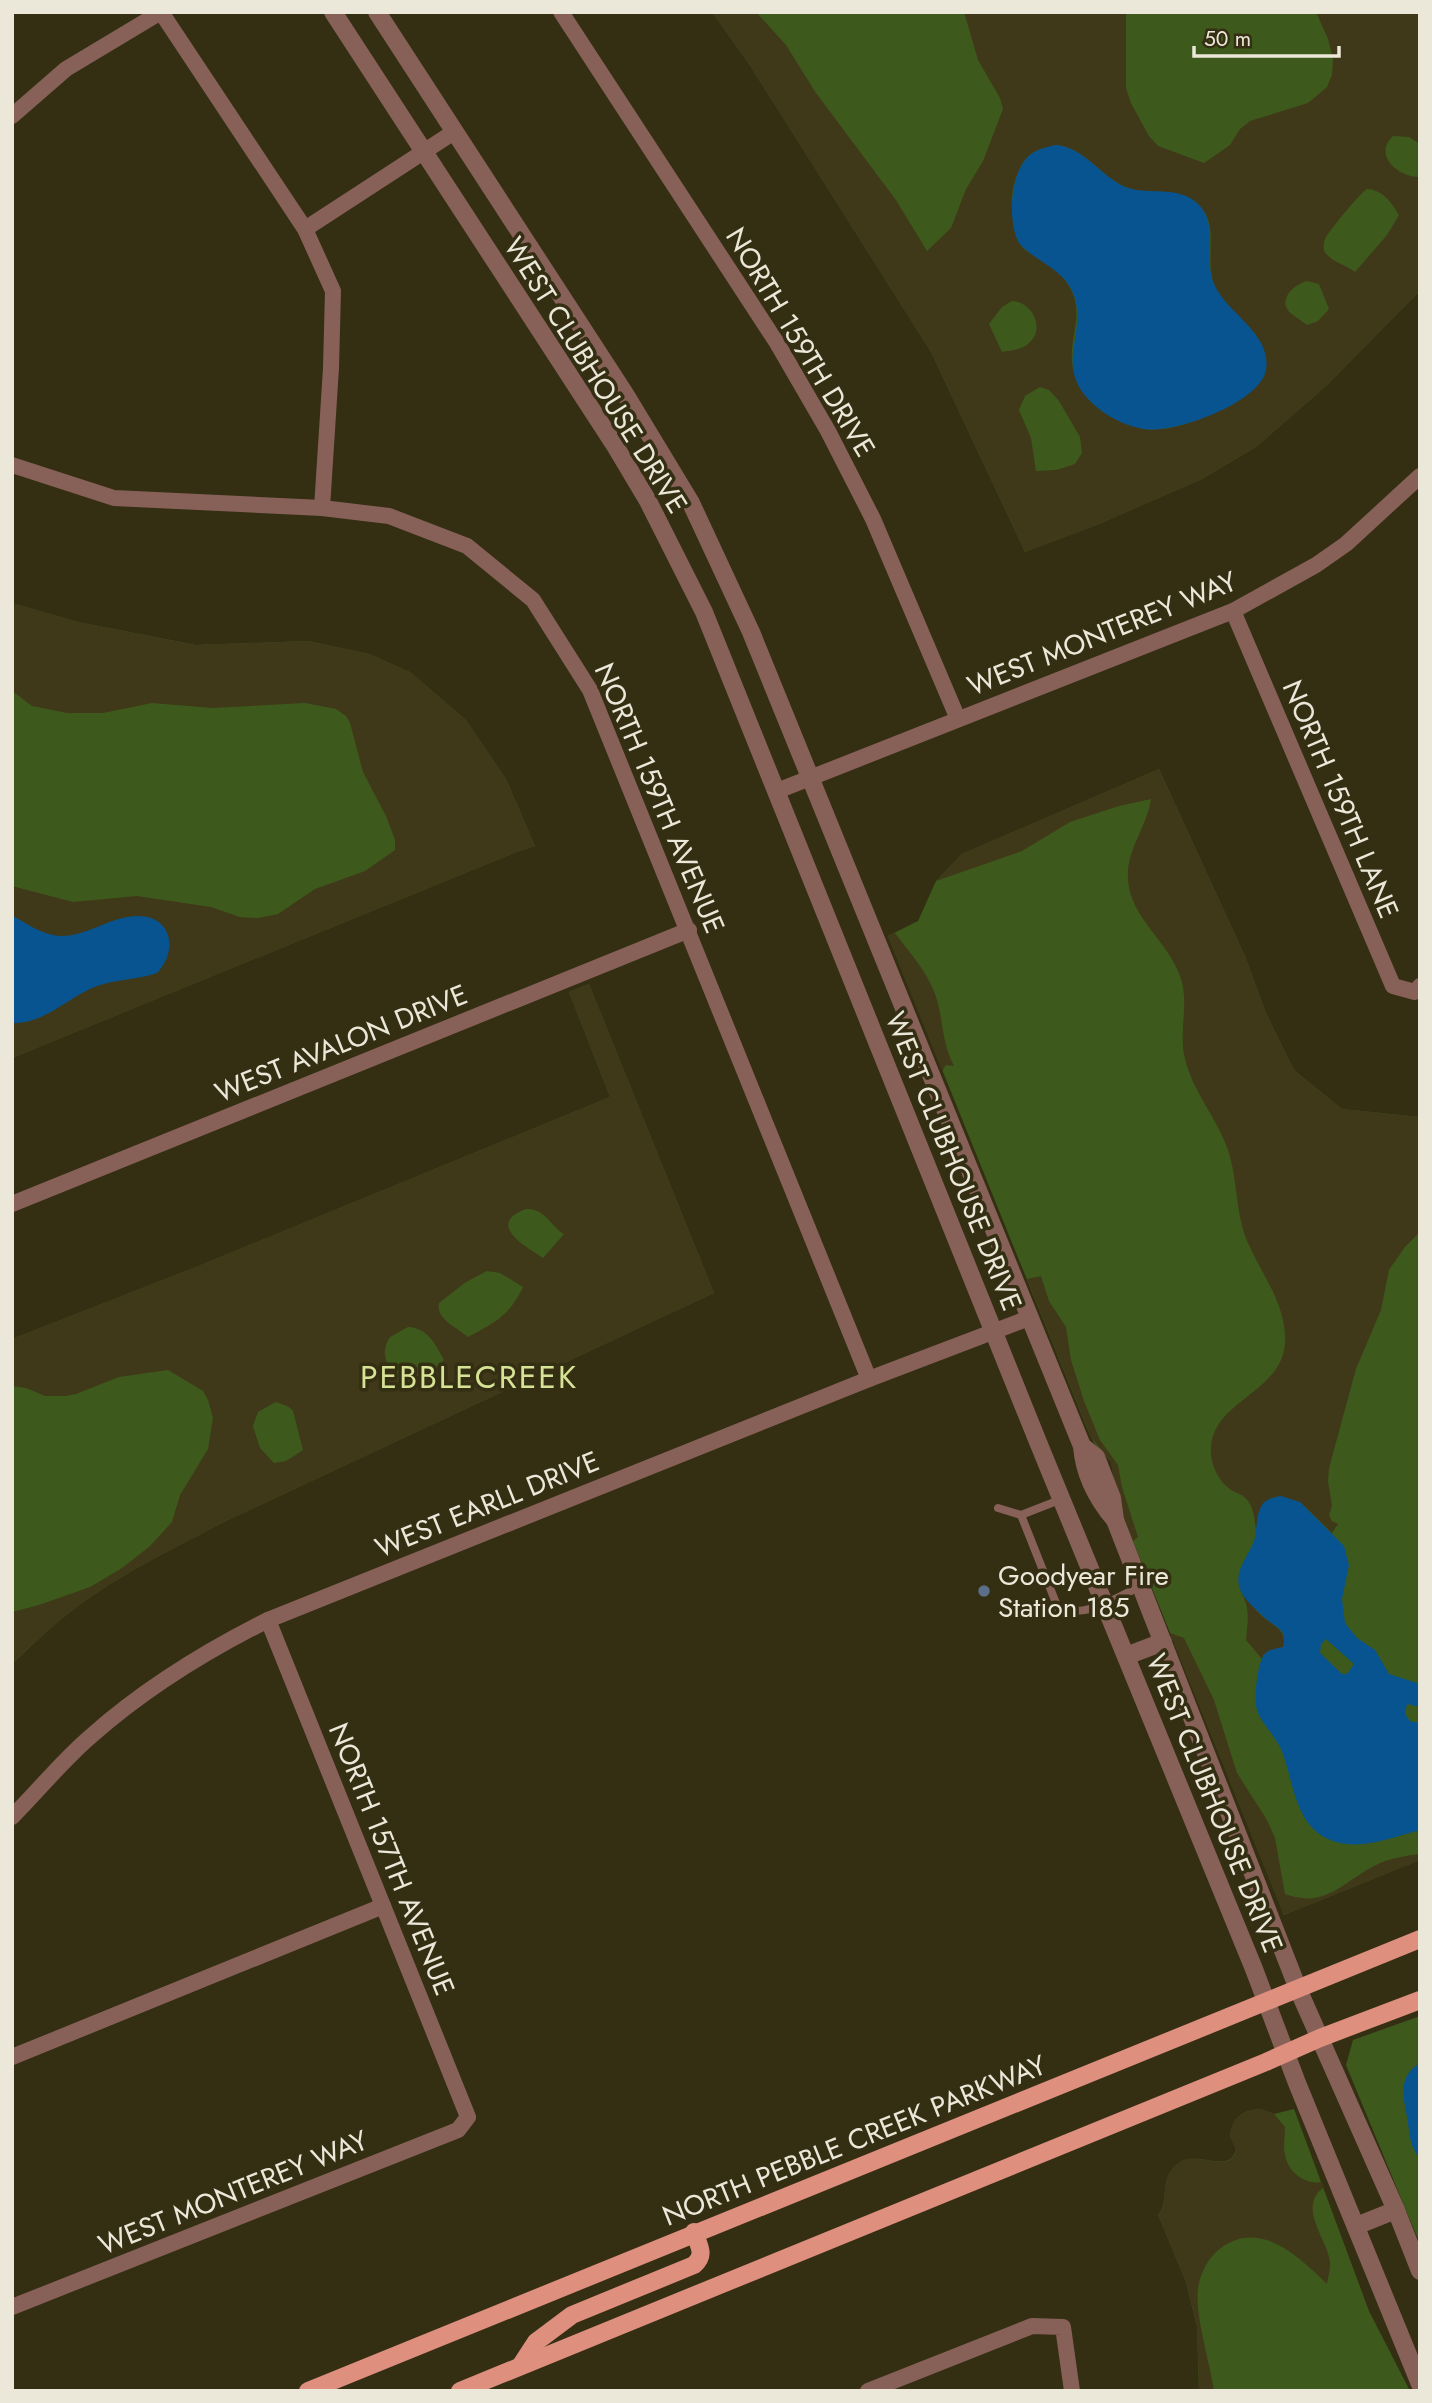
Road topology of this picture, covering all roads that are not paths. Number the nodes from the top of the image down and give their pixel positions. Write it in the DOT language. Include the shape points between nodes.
graph roads {
  1 [pos="161,12"];
  2 [pos="333,12"];
  3 [pos="377,12"];
  4 [pos="561,12"];
  5 [pos="12,116"];
  6 [pos="454,132"];
  7 [pos="424,152"];
  8 [pos="305,229"];
  9 [pos="12,465"];
  10 [pos="1420,476"];
  11 [pos="322,508"];
  12 [pos="1233,611"];
  13 [pos="958,719"];
  14 [pos="810,778"];
  15 [pos="777,791"];
  16 [pos="689,930"];
  17 [pos="1418,989"];
  18 [pos="12,1204"];
  19 [pos="1029,1318"];
  20 [pos="994,1332"];
  21 [pos="869,1379"];
  22 [pos="1062,1499"];
  23 [pos="998,1508"];
  24 [pos="1021,1515"];
  25 [pos="1141,1586"];
  26 [pos="1104,1602"];
  27 [pos="268,1620"];
  28 [pos="1163,1642"];
  29 [pos="1126,1656"];
  30 [pos="12,1817"];
  31 [pos="383,1906"];
  32 [pos="1420,1939"];
  33 [pos="1298,1989"];
  34 [pos="1420,2000"];
  35 [pos="1267,2003"];
  36 [pos="1320,2038"];
  37 [pos="1286,2054"];
  38 [pos="12,2057"];
  39 [pos="468,2117"];
  40 [pos="1396,2210"];
  41 [pos="1356,2226"];
  42 [pos="694,2232"];
  43 [pos="1420,2271"];
  44 [pos="12,2307"];
  45 [pos="521,2365"];
  46 [pos="1420,2384"];
  47 [pos="308,2391"];
  48 [pos="460,2391"];
  49 [pos="868,2391"];
  50 [pos="1072,2391"];
  1 -- 5 [label="street" via="66,69"];
  1 -- 8 [label="street"];
  2 -- 7 [label="street, WEST CLUBHOUSE DRIVE"];
  3 -- 6 [label="street, WEST CLUBHOUSE DRIVE"];
  4 -- 13 [label="street, NORTH 159TH DRIVE" via="777,343 828,431 873,519"];
  6 -- 7 [label="street"];
  6 -- 14 [label="street, WEST CLUBHOUSE DRIVE" via="691,503 751,632"];
  7 -- 8 [label="street"];
  7 -- 15 [label="street, WEST CLUBHOUSE DRIVE" via="648,500 704,612"];
  8 -- 11 [label="street" via="333,291"];
  9 -- 11 [label="street, NORTH 159TH AVENUE" via="114,498"];
  10 -- 12 [label="street, WEST MONTEREY WAY" via="1317,565"];
  11 -- 16 [label="street, NORTH 159TH AVENUE" via="389,516 467,546 533,600 590,690"];
  12 -- 13 [label="street, WEST MONTEREY WAY"];
  12 -- 17 [label="street, NORTH 159TH LANE" via="1393,986"];
  13 -- 14 [label="street, WEST MONTEREY WAY"];
  14 -- 15 [label="street, WEST MONTEREY WAY"];
  14 -- 19 [label="street, WEST CLUBHOUSE DRIVE"];
  15 -- 20 [label="street, WEST CLUBHOUSE DRIVE"];
  16 -- 18 [label="street, WEST AVALON DRIVE"];
  16 -- 21 [label="street, NORTH 159TH AVENUE"];
  19 -- 20 [label="street, WEST EARLL DRIVE"];
  19 -- 25 [label="street, WEST CLUBHOUSE DRIVE" via="1082,1446 1096,1457"];
  20 -- 21 [label="street, WEST EARLL DRIVE"];
  20 -- 22 [label="street, WEST CLUBHOUSE DRIVE"];
  21 -- 27 [label="street, WEST EARLL DRIVE"];
  22 -- 24 [label="lane"];
  22 -- 26 [label="street, WEST CLUBHOUSE DRIVE"];
  23 -- 24 [label="lane"];
  24 -- 26 [label="lane" via="1058,1608 1084,1612"];
  25 -- 26 [label="lane"];
  25 -- 28 [label="street, WEST CLUBHOUSE DRIVE"];
  26 -- 29 [label="street, WEST CLUBHOUSE DRIVE"];
  27 -- 30 [label="street, WEST EARLL DRIVE" via="182,1666 135,1699 88,1738"];
  27 -- 31 [label="street, NORTH 157TH AVENUE"];
  28 -- 29 [label="street"];
  28 -- 33 [label="street, WEST CLUBHOUSE DRIVE"];
  29 -- 35 [label="street, WEST CLUBHOUSE DRIVE"];
  31 -- 38 [label="street"];
  31 -- 39 [label="street, NORTH 157TH AVENUE"];
  32 -- 33 [label="main road, NORTH PEBBLE CREEK PARKWAY"];
  33 -- 35 [label="main road, NORTH PEBBLE CREEK PARKWAY"];
  33 -- 36 [label="street, WEST CLUBHOUSE DRIVE"];
  34 -- 36 [label="main road"];
  35 -- 37 [label="street, WEST CLUBHOUSE DRIVE"];
  35 -- 42 [label="main road, NORTH PEBBLE CREEK PARKWAY"];
  36 -- 37 [label="main road"];
  36 -- 40 [label="street, WEST CLUBHOUSE DRIVE"];
  37 -- 41 [label="street, WEST CLUBHOUSE DRIVE"];
  37 -- 45 [label="main road"];
  39 -- 44 [label="street, WEST MONTEREY WAY" via="458,2130"];
  40 -- 41 [label="street"];
  40 -- 43 [label="street, WEST CLUBHOUSE DRIVE"];
  41 -- 46 [label="street, WEST CLUBHOUSE DRIVE"];
  42 -- 45 [label="main road" via="702,2253 694,2265 572,2315 536,2342"];
  42 -- 47 [label="main road, NORTH PEBBLE CREEK PARKWAY"];
  45 -- 48 [label="main road"];
  49 -- 50 [label="street" via="1032,2326 1063,2326"];
}
